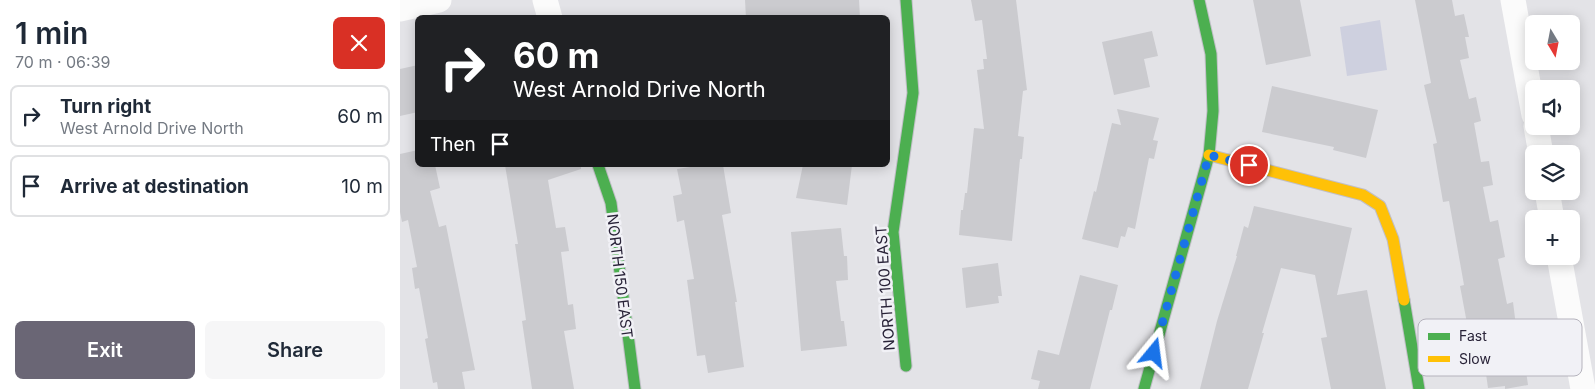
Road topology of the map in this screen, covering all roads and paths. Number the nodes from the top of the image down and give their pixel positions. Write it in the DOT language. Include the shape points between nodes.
graph roads {
  1 [pos="439,0"];
  2 [pos="544,0"];
  3 [pos="906,0"];
  4 [pos="1199,0"];
  5 [pos="1513,0"];
  6 [pos="400,9"];
  7 [pos="549,15"];
  8 [pos="1528,80"];
  9 [pos="1209,155"];
  10 [pos="599,167"];
  11 [pos="1561,265"];
  12 [pos="1570,319"];
  13 [pos="906,366"];
  14 [pos="1581,376"];
  15 [pos="635,389"];
  16 [pos="1144,389"];
  17 [pos="1419,389"];
  18 [pos="1583,389"];
  1 -- 6 [label="street"];
  2 -- 7 [label="street"];
  3 -- 13 [label="street, NORTH 100 EAST" via="914,93 893,232"];
  4 -- 9 [label="street" via="1211,54 1213,111"];
  5 -- 8 [label="street"];
  9 -- 16 [label="street"];
  9 -- 17 [label="street" via="1363,195 1380,206 1393,239"];
  10 -- 15 [label="street, NORTH 150 EAST" via="611,203"];
  11 -- 12 [label="street"];
  14 -- 18 [label="street"];
}
